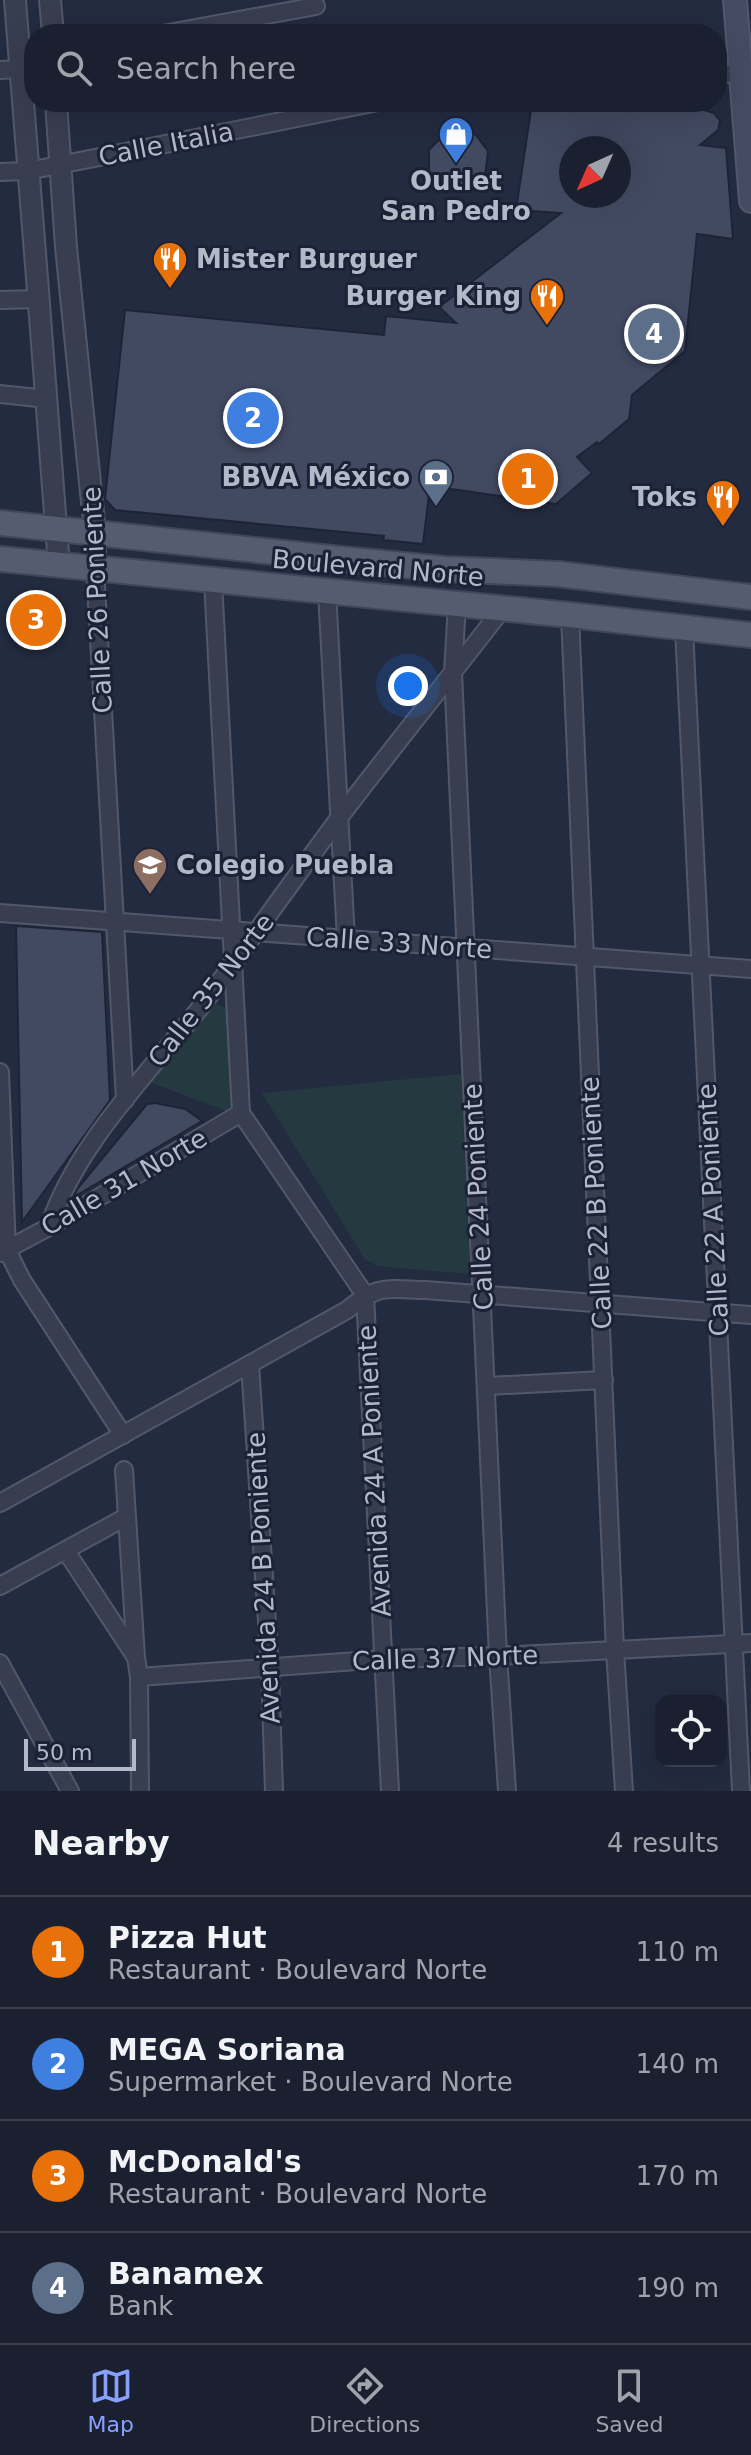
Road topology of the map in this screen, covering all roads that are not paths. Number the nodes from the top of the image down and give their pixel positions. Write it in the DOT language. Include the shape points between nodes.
graph roads {
  1 [pos="15,0"];
  2 [pos="50,0"];
  3 [pos="735,0"];
  4 [pos="316,6"];
  5 [pos="52,24"];
  6 [pos="218,24"];
  7 [pos="10,69"];
  8 [pos="736,73"];
  9 [pos="56,112"];
  10 [pos="327,112"];
  11 [pos="59,165"];
  12 [pos="27,171"];
  13 [pos="0,172"];
  14 [pos="751,201"];
  15 [pos="66,247"];
  16 [pos="33,251"];
  17 [pos="40,299"];
  18 [pos="0,300"];
  19 [pos="0,394"];
  20 [pos="47,399"];
  21 [pos="0,523"];
  22 [pos="56,529"];
  23 [pos="95,532"];
  24 [pos="0,559"];
  25 [pos="59,566"];
  26 [pos="95,568"];
  27 [pos="213,581"];
  28 [pos="327,592"];
  29 [pos="751,597"];
  30 [pos="457,604"];
  31 [pos="503,608"];
  32 [pos="570,615"];
  33 [pos="684,629"];
  34 [pos="751,635"];
  35 [pos="453,672"];
  36 [pos="339,818"];
  37 [pos="0,913"];
  38 [pos="115,922"];
  39 [pos="231,931"];
  40 [pos="256,932"];
  41 [pos="346,939"];
  42 [pos="466,948"];
  43 [pos="585,957"];
  44 [pos="233,962"];
  45 [pos="701,965"];
  46 [pos="751,969"];
  47 [pos="0,1072"];
  48 [pos="125,1100"];
  49 [pos="241,1113"];
  50 [pos="49,1227"];
  51 [pos="4,1252"];
  52 [pos="483,1294"];
  53 [pos="365,1295"];
  54 [pos="600,1303"];
  55 [pos="718,1314"];
  56 [pos="751,1315"];
  57 [pos="250,1364"];
  58 [pos="604,1380"];
  59 [pos="487,1386"];
  60 [pos="123,1435"];
  61 [pos="124,1470"];
  62 [pos="0,1503"];
  63 [pos="126,1517"];
  64 [pos="66,1551"];
  65 [pos="0,1586"];
  66 [pos="743,1644"];
  67 [pos="615,1650"];
  68 [pos="498,1656"];
  69 [pos="136,1657"];
  70 [pos="384,1659"];
  71 [pos="0,1663"];
  72 [pos="270,1668"];
  73 [pos="139,1677"];
  74 [pos="70,1791"];
  75 [pos="140,1791"];
  76 [pos="274,1791"];
  77 [pos="390,1791"];
  78 [pos="507,1791"];
  79 [pos="624,1791"];
  80 [pos="741,1791"];
  1 -- 7 [label="street, Calle 26 Poniente"];
  2 -- 5 [label="street"];
  3 -- 8 [label="main road"];
  4 -- 6 [label="street"];
  7 -- 12 [label="street, Calle 26 Poniente"];
  8 -- 14 [label="main road"];
  9 -- 11 [label="street, Calle 26 Poniente"];
  10 -- 11 [label="street, Calle Italia"];
  11 -- 12 [label="street, Calle Italia"];
  11 -- 15 [label="street, Calle 26 Poniente"];
  12 -- 13 [label="street, Calle Italia"];
  12 -- 16 [label="street, Calle 26 Poniente"];
  15 -- 16 [label="street"];
  15 -- 23 [label="street, Calle 26 Poniente"];
  16 -- 17 [label="street, Calle 26 Poniente"];
  17 -- 18 [label="street"];
  17 -- 20 [label="street, Calle 26 Poniente"];
  19 -- 20 [label="street"];
  20 -- 22 [label="street, Calle 26 Poniente"];
  21 -- 22 [label="main road, Boulevard Norte"];
  22 -- 23 [label="main road, Boulevard Norte"];
  22 -- 25 [label="street, Calle 26 Poniente"];
  23 -- 26 [label="street, Calle 26 Poniente"];
  23 -- 29 [label="main road, Boulevard Norte"];
  24 -- 25 [label="main road, Boulevard Norte"];
  25 -- 26 [label="main road, Boulevard Norte"];
  26 -- 27 [label="main road, Boulevard Norte"];
  26 -- 38 [label="street, Calle 26 Poniente"];
  27 -- 28 [label="main road, Boulevard Norte"];
  27 -- 39 [label="street"];
  28 -- 30 [label="main road, Boulevard Norte"];
  28 -- 36 [label="street"];
  30 -- 31 [label="main road, Boulevard Norte"];
  30 -- 35 [label="street, Calle 24 Poniente"];
  31 -- 32 [label="main road, Boulevard Norte"];
  31 -- 35 [label="street, Calle 35 Norte"];
  32 -- 33 [label="main road, Boulevard Norte"];
  32 -- 43 [label="street, Calle 22 B Poniente"];
  33 -- 34 [label="main road, Boulevard Norte"];
  33 -- 45 [label="street, Calle 22 A Poniente"];
  35 -- 36 [label="street, Calle 35 Norte"];
  35 -- 42 [label="street, Calle 24 Poniente"];
  36 -- 40 [label="street, Calle 35 Norte"];
  36 -- 41 [label="street"];
  37 -- 38 [label="street, Calle 33 Norte"];
  38 -- 39 [label="street, Calle 33 Norte"];
  38 -- 48 [label="street, Calle 26 Poniente"];
  39 -- 40 [label="street, Calle 33 Norte"];
  39 -- 44 [label="street"];
  40 -- 41 [label="street, Calle 33 Norte"];
  40 -- 44 [label="street, Calle 35 Norte"];
  41 -- 42 [label="street, Calle 33 Norte"];
  42 -- 43 [label="street, Calle 33 Norte"];
  42 -- 52 [label="street, Calle 24 Poniente"];
  43 -- 45 [label="street, Calle 33 Norte"];
  43 -- 54 [label="street, Calle 22 B Poniente"];
  44 -- 48 [label="street, Calle 35 Norte"];
  44 -- 49 [label="street"];
  45 -- 46 [label="street, Calle 33 Norte"];
  45 -- 55 [label="street, Calle 22 A Poniente"];
  47 -- 51 [label="street"];
  48 -- 50 [label="street, Calle 35 Norte" via="71,1175"];
  49 -- 50 [label="street, Calle 31 Norte"];
  49 -- 53 [label="street"];
  50 -- 51 [label="street, Calle 31 Norte"];
  51 -- 60 [label="street"];
  52 -- 53 [label="street" via="391,1289"];
  52 -- 54 [label="street"];
  52 -- 59 [label="street, Calle 24 Poniente"];
  53 -- 57 [label="street"];
  53 -- 70 [label="street, Avenida 24 A Poniente"];
  54 -- 55 [label="street"];
  54 -- 58 [label="street, Calle 22 B Poniente"];
  55 -- 56 [label="street"];
  55 -- 66 [label="street, Calle 22 A Poniente"];
  57 -- 60 [label="street"];
  57 -- 72 [label="street, Avenida 24 B Poniente"];
  58 -- 59 [label="street"];
  58 -- 67 [label="street, Calle 22 B Poniente"];
  59 -- 68 [label="street, Calle 24 Poniente"];
  60 -- 62 [label="street"];
  61 -- 63 [label="street"];
  63 -- 64 [label="street"];
  63 -- 69 [label="street"];
  64 -- 65 [label="street"];
  64 -- 69 [label="street"];
  66 -- 67 [label="street, Calle 37 Norte"];
  66 -- 80 [label="street, Calle 22 A Poniente"];
  67 -- 68 [label="street, Calle 37 Norte"];
  67 -- 79 [label="street, Calle 22 B Poniente"];
  68 -- 70 [label="street, Calle 37 Norte"];
  68 -- 78 [label="street, Calle 24 Poniente"];
  69 -- 73 [label="street"];
  70 -- 72 [label="street, Calle 37 Norte"];
  70 -- 77 [label="street, Avenida 24 A Poniente"];
  71 -- 74 [label="street"];
  72 -- 73 [label="street, Calle 37 Norte"];
  72 -- 76 [label="street, Avenida 24 B Poniente"];
  73 -- 75 [label="street"];
}
